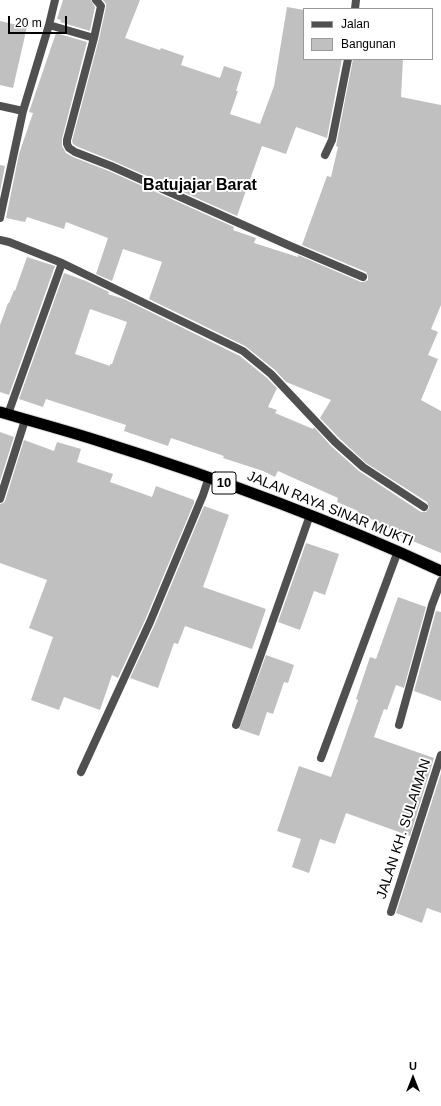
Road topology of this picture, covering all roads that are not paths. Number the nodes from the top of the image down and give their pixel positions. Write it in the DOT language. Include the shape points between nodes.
graph roads {
  1 [pos="55,0"];
  2 [pos="96,0"];
  3 [pos="49,25"];
  4 [pos="94,38"];
  5 [pos="348,60"];
  6 [pos="0,106"];
  7 [pos="23,111"];
  8 [pos="325,154"];
  9 [pos="0,218"];
  10 [pos="0,240"];
  11 [pos="62,263"];
  12 [pos="363,277"];
  13 [pos="4,413"];
  14 [pos="25,420"];
  15 [pos="209,477"];
  16 [pos="0,499"];
  17 [pos="424,508"];
  18 [pos="310,515"];
  19 [pos="398,551"];
  20 [pos="441,571"];
  21 [pos="441,581"];
  22 [pos="236,725"];
  23 [pos="399,725"];
  24 [pos="441,755"];
  25 [pos="321,758"];
  26 [pos="81,772"];
  27 [pos="391,912"];
  1 -- 3 [label="street"];
  2 -- 4 [label="street" via="101,6"];
  3 -- 4 [label="street"];
  3 -- 7 [label="street"];
  4 -- 12 [label="street" via="67,140 69,148"];
  5 -- 8 [label="street" via="332,140"];
  6 -- 7 [label="street"];
  7 -- 9 [label="street"];
  10 -- 11 [label="street"];
  11 -- 13 [label="street"];
  11 -- 17 [label="street" via="243,352 271,374 363,467"];
  13 -- 14 [label="highway, JALAN RAYA SINAR MUKTI / 10"];
  14 -- 15 [label="highway, JALAN RAYA SINAR MUKTI / 10"];
  14 -- 16 [label="street"];
  15 -- 18 [label="highway, JALAN RAYA SINAR MUKTI / 10"];
  15 -- 26 [label="street" via="150,622"];
  18 -- 19 [label="highway, JALAN RAYA SINAR MUKTI / 10"];
  18 -- 22 [label="street"];
  19 -- 20 [label="highway, JALAN RAYA SINAR MUKTI / 10"];
  19 -- 25 [label="street"];
  21 -- 23 [label="street"];
  24 -- 27 [label="street, JALAN KH. SULAIMAN"];
}
